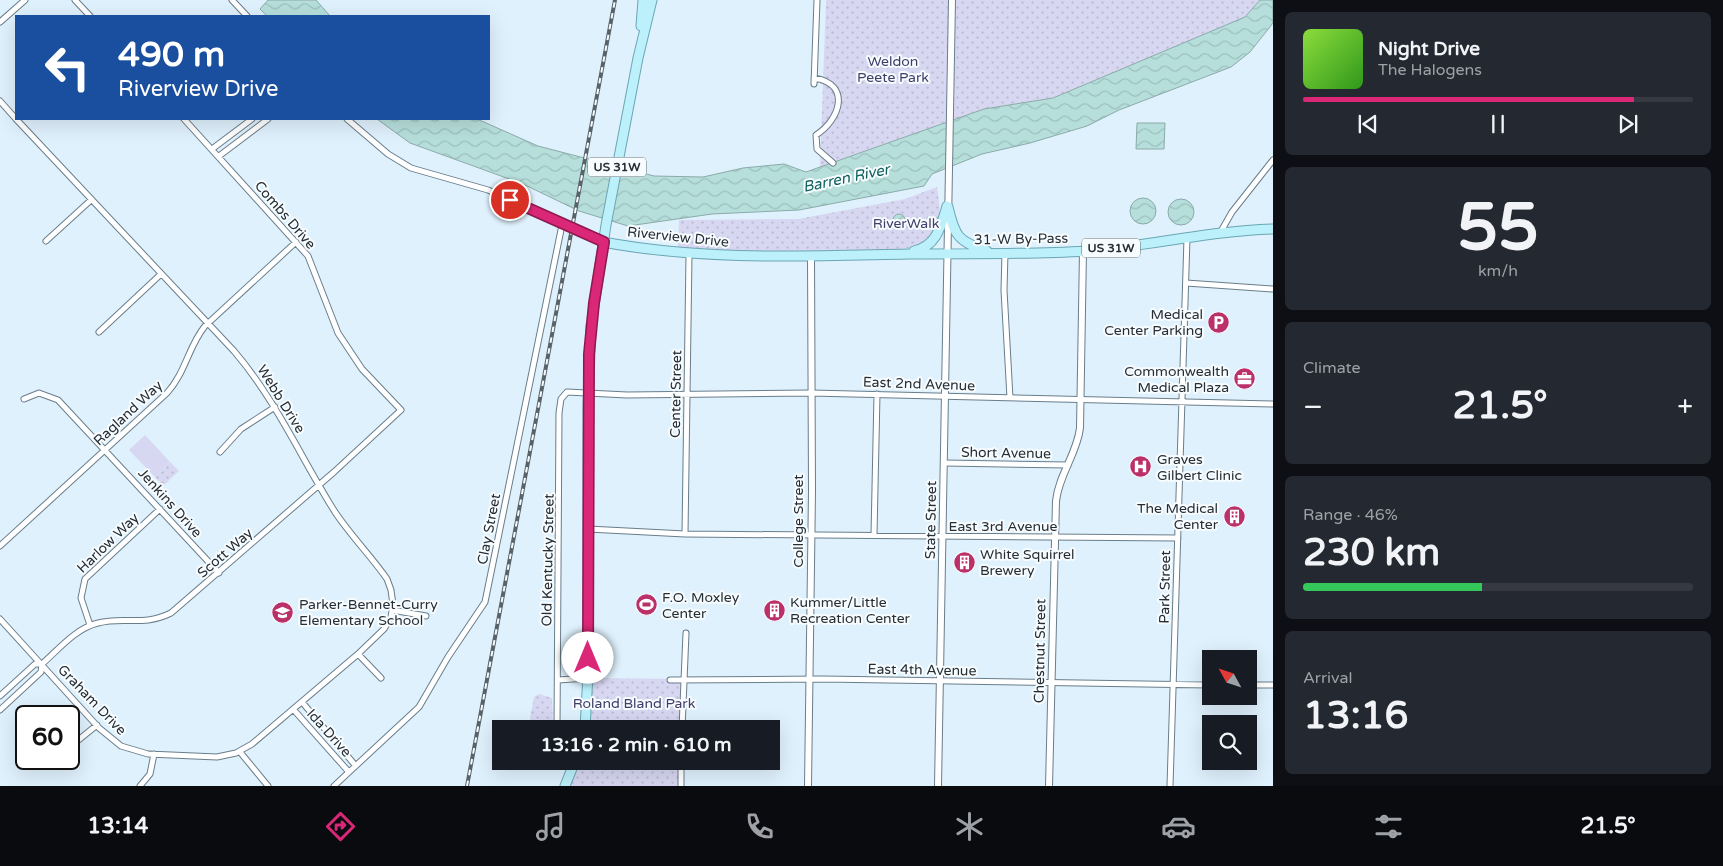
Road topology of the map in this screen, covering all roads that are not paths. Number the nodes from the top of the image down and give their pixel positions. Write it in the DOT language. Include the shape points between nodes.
graph roads {
  1 [pos="25,0"];
  2 [pos="75,0"];
  3 [pos="232,0"];
  4 [pos="643,0"];
  5 [pos="652,0"];
  6 [pos="817,0"];
  7 [pos="952,0"];
  8 [pos="89,15"];
  9 [pos="246,15"];
  10 [pos="0,22"];
  11 [pos="638,58"];
  12 [pos="0,102"];
  13 [pos="15,118"];
  14 [pos="17,120"];
  15 [pos="185,120"];
  16 [pos="251,120"];
  17 [pos="267,120"];
  18 [pos="348,120"];
  19 [pos="212,149"];
  20 [pos="219,156"];
  21 [pos="1273,160"];
  22 [pos="833,163"];
  23 [pos="92,200"];
  24 [pos="948,203"];
  25 [pos="562,225"];
  26 [pos="1273,229"];
  27 [pos="1220,234"];
  28 [pos="1187,238"];
  29 [pos="46,241"];
  30 [pos="296,242"];
  31 [pos="604,242"];
  32 [pos="1083,251"];
  33 [pos="992,253"];
  34 [pos="1005,253"];
  35 [pos="899,254"];
  36 [pos="948,254"];
  37 [pos="688,255"];
  38 [pos="811,256"];
  39 [pos="161,274"];
  40 [pos="1186,283"];
  41 [pos="1273,289"];
  42 [pos="207,324"];
  43 [pos="99,332"];
  44 [pos="565,393"];
  45 [pos="588,393"];
  46 [pos="811,393"];
  47 [pos="687,394"];
  48 [pos="877,394"];
  49 [pos="946,396"];
  50 [pos="1010,398"];
  51 [pos="24,399"];
  52 [pos="1082,400"];
  53 [pos="1183,402"];
  54 [pos="1273,404"];
  55 [pos="276,407"];
  56 [pos="401,410"];
  57 [pos="105,449"];
  58 [pos="220,452"];
  59 [pos="945,463"];
  60 [pos="1068,465"];
  61 [pos="320,485"];
  62 [pos="160,509"];
  63 [pos="588,529"];
  64 [pos="685,534"];
  65 [pos="811,535"];
  66 [pos="874,535"];
  67 [pos="943,537"];
  68 [pos="1055,537"];
  69 [pos="1178,538"];
  70 [pos="0,546"];
  71 [pos="219,573"];
  72 [pos="392,610"];
  73 [pos="426,616"];
  74 [pos="0,618"];
  75 [pos="90,625"];
  76 [pos="686,633"];
  77 [pos="358,654"];
  78 [pos="42,664"];
  79 [pos="380,678"];
  80 [pos="588,678"];
  81 [pos="684,679"];
  82 [pos="558,680"];
  83 [pos="670,680"];
  84 [pos="809,680"];
  85 [pos="939,681"];
  86 [pos="1052,684"];
  87 [pos="1174,684"];
  88 [pos="1202,685"];
  89 [pos="1258,685"];
  90 [pos="1273,685"];
  91 [pos="0,698"];
  92 [pos="302,702"];
  93 [pos="6,705"];
  94 [pos="0,710"];
  95 [pos="293,710"];
  96 [pos="557,720"];
  97 [pos="585,720"];
  98 [pos="682,720"];
  99 [pos="97,725"];
  100 [pos="80,739"];
  101 [pos="240,752"];
  102 [pos="154,754"];
  103 [pos="356,765"];
  104 [pos="570,770"];
  105 [pos="682,770"];
  106 [pos="348,771"];
  107 [pos="140,786"];
  108 [pos="268,786"];
  109 [pos="334,786"];
  110 [pos="564,786"];
  111 [pos="681,786"];
  112 [pos="808,786"];
  113 [pos="938,786"];
  114 [pos="1049,786"];
  115 [pos="1170,786"];
  1 -- 10 [label="street"];
  2 -- 8 [label="street"];
  3 -- 9 [label="street"];
  4 -- 11 [label="main road, US 31W"];
  5 -- 11 [label="main road, US 31W"];
  6 -- 22 [label="street" via="814,81 832,86 839,97 835,116 826,129 816,135 817,149"];
  7 -- 24 [label="street, State Street"];
  11 -- 31 [label="main road, US 31W"];
  12 -- 13 [label="street, Webb Drive"];
  14 -- 23 [label="street, Webb Drive"];
  15 -- 19 [label="street, Combs Drive"];
  16 -- 19 [label="street"];
  17 -- 20 [label="street"];
  18 -- 25 [label="street, Riverview Drive" via="388,154 411,168 488,190"];
  19 -- 20 [label="street, Combs Drive"];
  20 -- 30 [label="street, Combs Drive"];
  21 -- 27 [label="street" via="1232,212"];
  23 -- 29 [label="street"];
  23 -- 39 [label="street, Webb Drive"];
  24 -- 33 [label="main road" via="954,230 961,240"];
  24 -- 35 [label="main road" via="934,241 927,247"];
  24 -- 36 [label="street, State Street"];
  25 -- 31 [label="street, Riverview Drive"];
  25 -- 103 [label="street, Clay Street" via="484,602 419,707"];
  26 -- 27 [label="main road, 31-W By-Pass / US 31W"];
  27 -- 28 [label="main road, 31-W By-Pass / US 31W"];
  28 -- 32 [label="main road, 31-W By-Pass / US 31W"];
  28 -- 40 [label="street, Park Street"];
  30 -- 42 [label="street, Ragland Way"];
  30 -- 56 [label="street, Combs Drive" via="311,262 338,333 362,369"];
  31 -- 37 [label="main road, Riverview Drive / US 31W"];
  31 -- 45 [label="main road" via="591,326"];
  32 -- 34 [label="main road, 31-W By-Pass / US 31W"];
  32 -- 52 [label="street, Chestnut Street"];
  33 -- 34 [label="main road, 31-W By-Pass / US 31W"];
  33 -- 36 [label="main road, 31-W By-Pass / US 31W"];
  34 -- 50 [label="street"];
  35 -- 36 [label="main road, Riverview Drive / US 31W"];
  35 -- 38 [label="main road, Riverview Drive / US 31W"];
  36 -- 49 [label="street, State Street"];
  37 -- 38 [label="main road, Riverview Drive / US 31W"];
  37 -- 47 [label="street, Center Street"];
  38 -- 46 [label="street, College Street"];
  39 -- 42 [label="street, Webb Drive"];
  39 -- 43 [label="street"];
  40 -- 41 [label="street"];
  40 -- 53 [label="street, Park Street"];
  42 -- 55 [label="street, Webb Drive" via="248,368"];
  42 -- 57 [label="street, Ragland Way" via="195,341 176,382"];
  44 -- 45 [label="street, East 2nd Avenue"];
  44 -- 82 [label="street, Old Kentucky Street" via="559,407"];
  45 -- 47 [label="street, East 2nd Avenue"];
  45 -- 63 [label="main road"];
  46 -- 47 [label="street, East 2nd Avenue"];
  46 -- 48 [label="street, East 2nd Avenue"];
  46 -- 65 [label="street, College Street"];
  47 -- 64 [label="street, Center Street"];
  48 -- 49 [label="street, East 2nd Avenue"];
  48 -- 66 [label="street"];
  49 -- 50 [label="street, East 2nd Avenue"];
  49 -- 59 [label="street, State Street"];
  50 -- 52 [label="street, East 2nd Avenue"];
  51 -- 57 [label="street, Jenkins Drive" via="40,393 53,396"];
  52 -- 53 [label="street, East 2nd Avenue"];
  52 -- 60 [label="street, Chestnut Street" via="1078,442"];
  53 -- 54 [label="street, East 2nd Avenue"];
  53 -- 69 [label="street, Park Street"];
  55 -- 58 [label="street" via="246,425"];
  55 -- 61 [label="street, Webb Drive"];
  56 -- 61 [label="street, Scott Way"];
  57 -- 62 [label="street, Jenkins Drive"];
  57 -- 70 [label="street, Ragland Way"];
  59 -- 60 [label="street, Short Avenue"];
  59 -- 67 [label="street, State Street"];
  60 -- 68 [label="street, Chestnut Street" via="1057,490"];
  61 -- 71 [label="street, Scott Way"];
  61 -- 72 [label="street, Webb Drive" via="346,528 387,579 392,590"];
  62 -- 71 [label="street, Jenkins Drive"];
  62 -- 75 [label="street, Harlow Way" via="85,579 80,598"];
  63 -- 64 [label="street, East 3rd Avenue"];
  63 -- 80 [label="main road"];
  64 -- 65 [label="street, East 3rd Avenue"];
  65 -- 66 [label="street, East 3rd Avenue"];
  65 -- 84 [label="street, College Street"];
  66 -- 67 [label="street, East 3rd Avenue"];
  67 -- 68 [label="street, East 3rd Avenue"];
  67 -- 85 [label="street, State Street"];
  68 -- 69 [label="street, East 3rd Avenue"];
  68 -- 86 [label="street, Chestnut Street"];
  69 -- 87 [label="street, Park Street"];
  71 -- 75 [label="street, Scott Way" via="177,609 157,620"];
  72 -- 73 [label="street"];
  72 -- 77 [label="street" via="384,629"];
  74 -- 78 [label="street, Graham Drive"];
  75 -- 78 [label="street, Scott Way"];
  76 -- 81 [label="street"];
  77 -- 79 [label="street"];
  77 -- 92 [label="street"];
  78 -- 91 [label="street, Scott Way" via="35,664"];
  78 -- 93 [label="street, Scott Way" via="42,672"];
  78 -- 99 [label="street, Graham Drive"];
  80 -- 82 [label="street"];
  80 -- 97 [label="main road"];
  81 -- 83 [label="street, East 4th Avenue"];
  81 -- 84 [label="street, East 4th Avenue"];
  81 -- 98 [label="street"];
  82 -- 96 [label="street, Old Kentucky Street"];
  84 -- 85 [label="street, East 4th Avenue"];
  84 -- 112 [label="street, College Street"];
  85 -- 86 [label="street, East 4th Avenue"];
  85 -- 113 [label="street, State Street"];
  86 -- 87 [label="street, East 4th Avenue"];
  86 -- 114 [label="street, Chestnut Street"];
  87 -- 88 [label="street, East 4th Avenue"];
  87 -- 115 [label="street, Park Street"];
  89 -- 90 [label="street"];
  91 -- 93 [label="street"];
  92 -- 95 [label="street"];
  92 -- 103 [label="street, Ida Drive"];
  93 -- 94 [label="street, Scott Way"];
  95 -- 101 [label="street, Graham Drive"];
  95 -- 106 [label="street, Ida Drive"];
  99 -- 100 [label="street"];
  99 -- 102 [label="street, Graham Drive" via="121,746"];
  101 -- 102 [label="street, Graham Drive" via="217,757"];
  101 -- 108 [label="street"];
  102 -- 107 [label="street" via="150,774"];
  103 -- 106 [label="street, Clay Street"];
  104 -- 110 [label="main road"];
  105 -- 111 [label="street"];
  106 -- 109 [label="street, Clay Street"];
}
